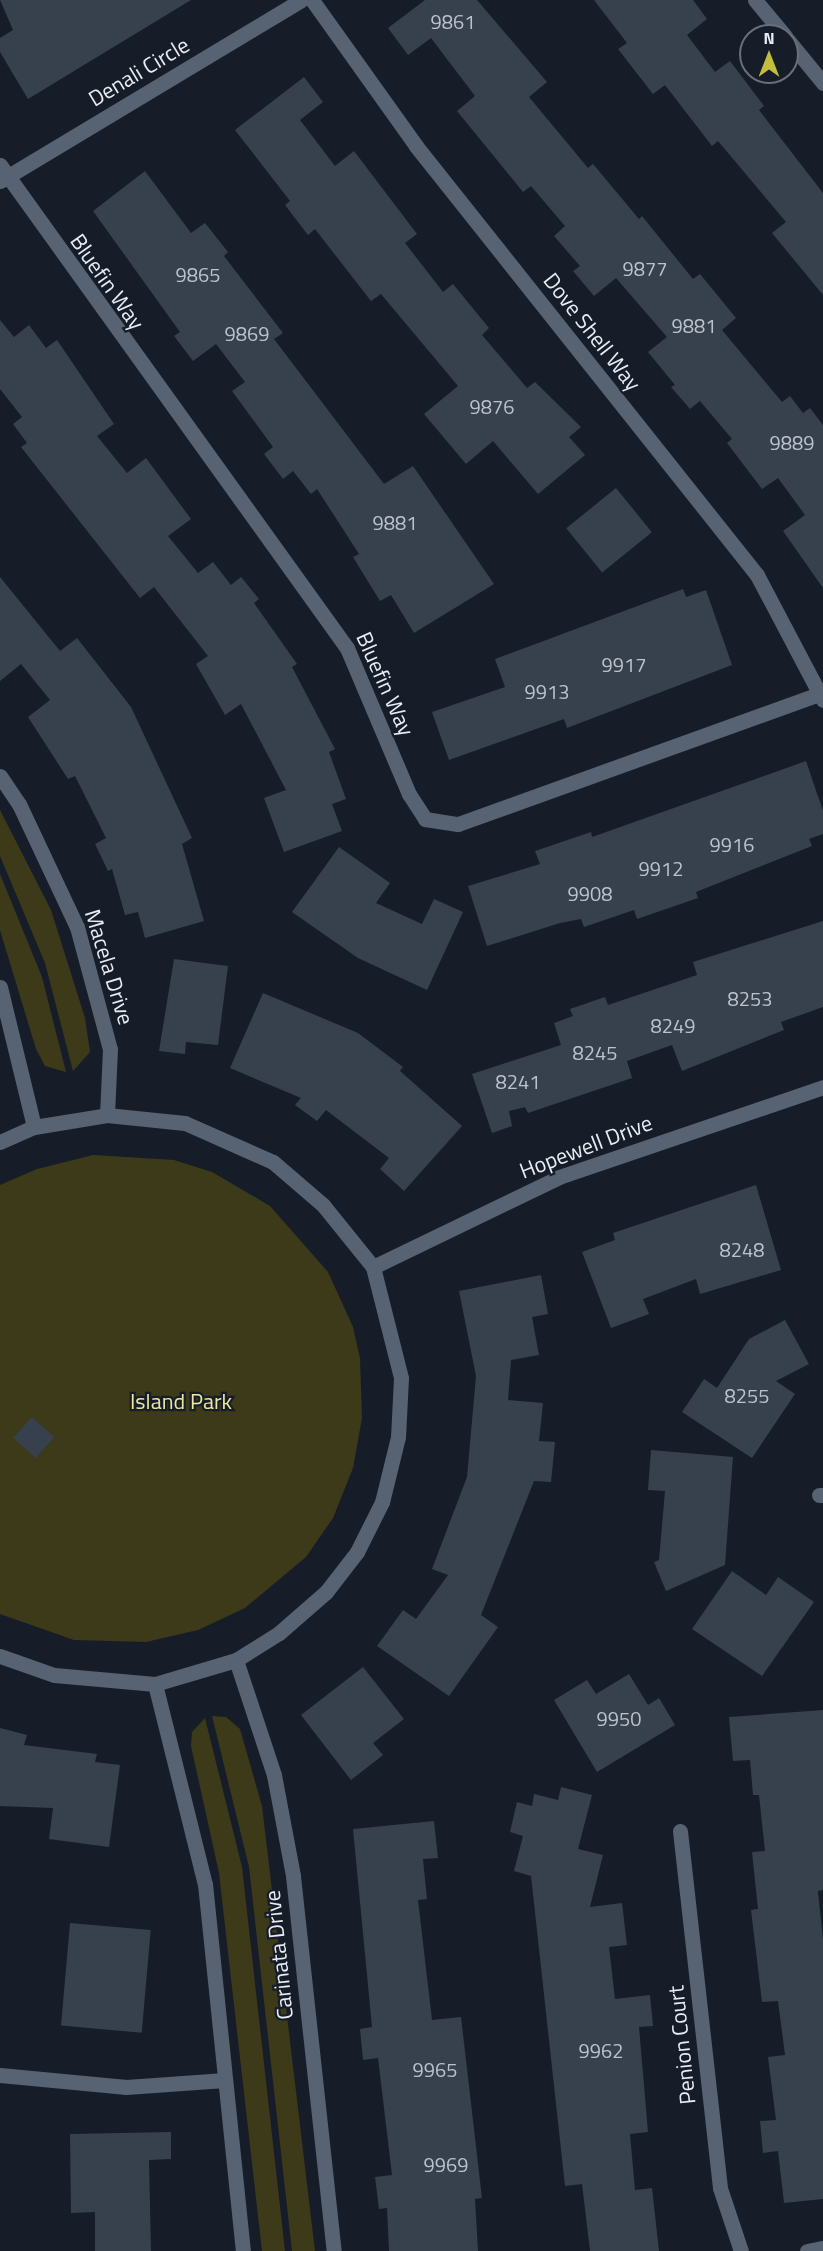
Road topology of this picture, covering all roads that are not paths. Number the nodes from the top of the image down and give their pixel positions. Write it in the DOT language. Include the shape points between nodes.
graph roads {
  1 [pos="301,0"];
  2 [pos="312,0"];
  3 [pos="755,0"];
  4 [pos="775,24"];
  5 [pos="799,53"];
  6 [pos="823,83"];
  7 [pos="2,174"];
  8 [pos="821,697"];
  9 [pos="0,777"];
  10 [pos="0,987"];
  11 [pos="823,1087"];
  12 [pos="107,1115"];
  13 [pos="34,1127"];
  14 [pos="0,1142"];
  15 [pos="373,1267"];
  16 [pos="0,1656"];
  17 [pos="236,1660"];
  18 [pos="155,1684"];
  19 [pos="680,1831"];
  20 [pos="0,2075"];
  21 [pos="225,2080"];
  22 [pos="823,2248"];
  23 [pos="243,2251"];
  24 [pos="334,2251"];
  25 [pos="741,2251"];
  26 [pos="807,2251"];
  1 -- 7 [label="street, Denali Circle"];
  2 -- 8 [label="street, Dove Shell Way" via="417,146 757,575"];
  3 -- 4 [label="street"];
  5 -- 6 [label="street"];
  7 -- 8 [label="street, Bluefin Way" via="347,648 409,794 425,819 458,824"];
  9 -- 12 [label="street, Macela Drive" via="19,804 77,927 110,1049"];
  10 -- 13 [label="street"];
  11 -- 15 [label="street, Hopewell Drive" via="560,1177"];
  12 -- 13 [label="street"];
  12 -- 15 [label="street" via="185,1124 273,1162 323,1205"];
  13 -- 14 [label="street"];
  15 -- 17 [label="street" via="401,1378 398,1437 382,1502 357,1552 326,1592"];
  16 -- 18 [label="street" via="54,1675"];
  17 -- 18 [label="street"];
  17 -- 24 [label="street, Carinata Drive" via="274,1775 293,1876"];
  18 -- 21 [label="street" via="205,1884"];
  19 -- 25 [label="street, Penion Court" via="720,2188"];
  20 -- 21 [label="street" via="126,2087"];
  21 -- 23 [label="street"];
  22 -- 26 [label="street"];
}
